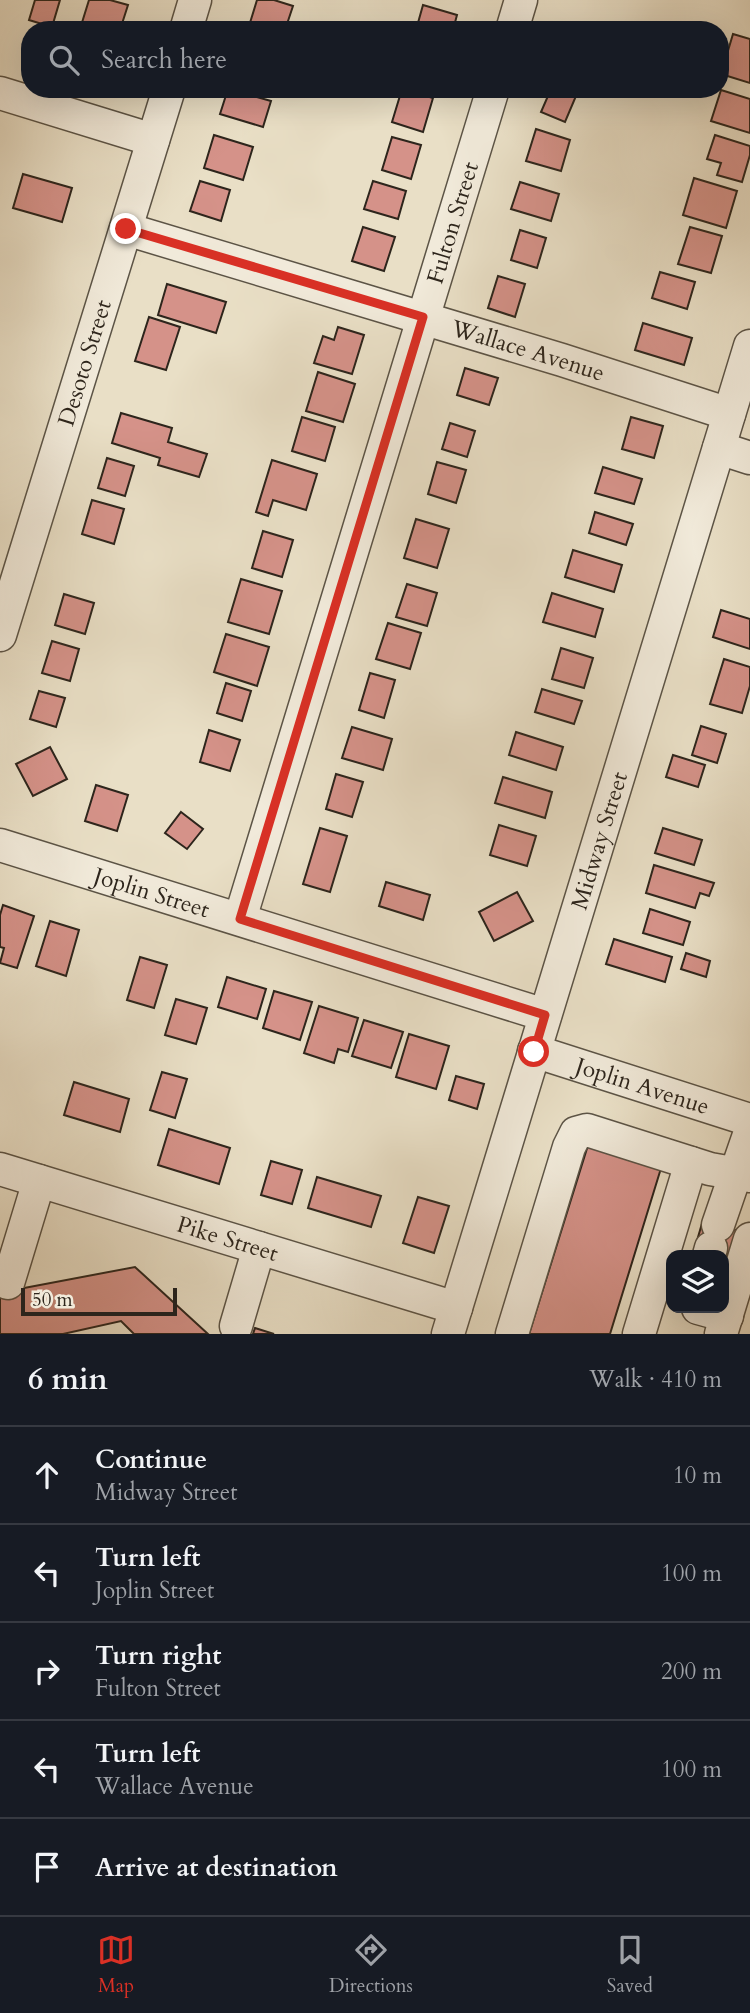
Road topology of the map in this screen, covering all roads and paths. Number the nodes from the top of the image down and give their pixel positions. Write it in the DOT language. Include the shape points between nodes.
graph roads {
  1 [pos="195,0"];
  2 [pos="521,0"];
  3 [pos="189,21"];
  4 [pos="515,21"];
  5 [pos="0,93"];
  6 [pos="166,98"];
  7 [pos="490,98"];
  8 [pos="153,140"];
  9 [pos="126,229"];
  10 [pos="423,317"];
  11 [pos="750,346"];
  12 [pos="729,414"];
  13 [pos="719,448"];
  14 [pos="750,458"];
  15 [pos="0,635"];
  16 [pos="0,845"];
  17 [pos="240,919"];
  18 [pos="545,1015"];
  19 [pos="534,1052"];
  20 [pos="750,1120"];
  21 [pos="750,1132"];
  22 [pos="691,1163"];
  23 [pos="0,1169"];
  24 [pos="743,1174"];
  25 [pos="40,1181"];
  26 [pos="750,1239"];
  27 [pos="713,1243"];
  28 [pos="259,1248"];
  29 [pos="8,1283"];
  30 [pos="662,1297"];
  31 [pos="715,1319"];
  32 [pos="452,1321"];
  33 [pos="236,1326"];
  34 [pos="512,1334"];
  35 [pos="639,1334"];
  1 -- 3 [label="street"];
  2 -- 4 [label="street"];
  5 -- 8 [label="street"];
  6 -- 8 [label="street, Desoto Street"];
  7 -- 10 [label="street, Fulton Street"];
  8 -- 9 [label="street, Desoto Street"];
  9 -- 10 [label="street, Wallace Avenue"];
  9 -- 15 [label="street, Desoto Street"];
  10 -- 12 [label="street, Wallace Avenue"];
  10 -- 17 [label="street, Fulton Street"];
  11 -- 12 [label="street, Midway Street"];
  12 -- 13 [label="street, Midway Street"];
  13 -- 14 [label="street"];
  13 -- 18 [label="street, Midway Street"];
  16 -- 17 [label="street, Joplin Street"];
  17 -- 18 [label="street, Joplin Street"];
  18 -- 19 [label="street, Midway Street"];
  19 -- 20 [label="street, Joplin Avenue"];
  19 -- 32 [label="street, Midway Street"];
  21 -- 24 [label="street"];
  22 -- 24 [label="street"];
  22 -- 30 [label="street"];
  22 -- 34 [label="street" via="587,1130 576,1133"];
  23 -- 25 [label="street, Pike Street"];
  24 -- 27 [label="street"];
  25 -- 28 [label="street, Pike Street"];
  25 -- 29 [label="street"];
  26 -- 31 [label="street"];
  28 -- 32 [label="street, Pike Street"];
  28 -- 33 [label="street"];
  30 -- 35 [label="street"];
}
